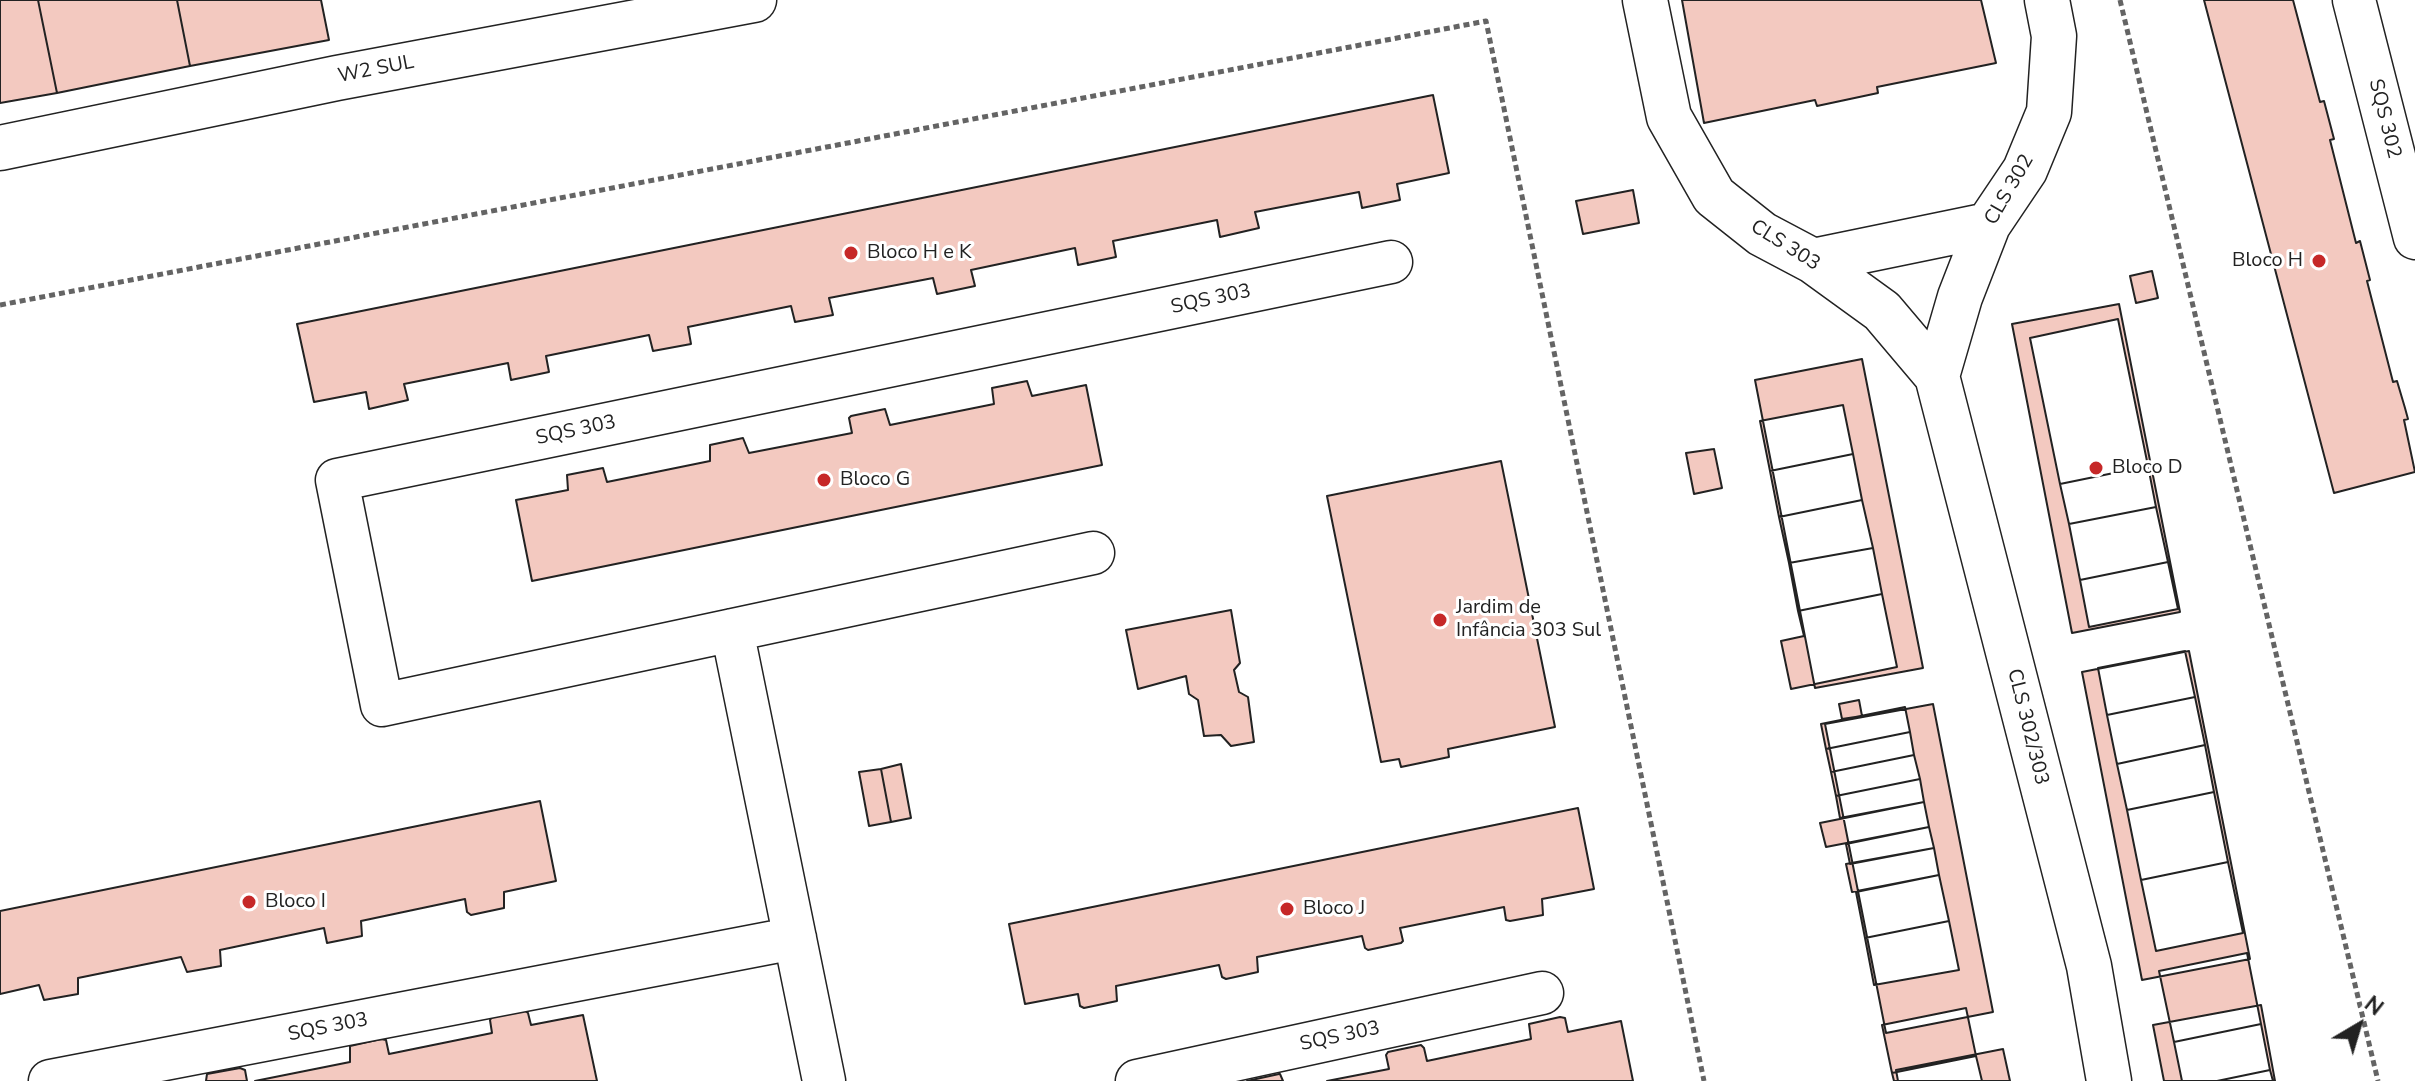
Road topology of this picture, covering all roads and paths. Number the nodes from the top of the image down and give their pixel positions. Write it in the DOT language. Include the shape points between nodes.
graph roads {
  1 [pos="754,0"];
  2 [pos="1645,0"];
  3 [pos="2047,0"];
  4 [pos="2120,0"];
  5 [pos="2354,0"];
  6 [pos="0,148"];
  7 [pos="1988,225"];
  8 [pos="2415,238"];
  9 [pos="1813,261"];
  10 [pos="1391,262"];
  11 [pos="0,305"];
  12 [pos="1937,376"];
  13 [pos="1093,553"];
  14 [pos="732,630"];
  15 [pos="795,938"];
  16 [pos="1542,993"];
  17 [pos="50,1081"];
  18 [pos="824,1081"];
  19 [pos="1137,1081"];
  20 [pos="1704,1081"];
  21 [pos="2109,1081"];
  22 [pos="2378,1081"];
  1 -- 6 [label="street, W2 SUL"];
  2 -- 9 [label="street, CLS 303" via="1669,117 1714,196 1762,234"];
  3 -- 7 [label="street, CLS 302" via="2054,36 2049,112 2025,170"];
  4 -- 22 [label="path"];
  5 -- 8 [label="street, SQS 302"];
  7 -- 9 [label="street"];
  7 -- 12 [label="street, CLS 302"];
  9 -- 12 [label="street, CLS 303" via="1882,311"];
  10 -- 14 [label="street, SQS 303" via="337,480 382,705"];
  11 -- 20 [label="path" via="1486,21"];
  12 -- 21 [label="street, CLS 302/303" via="2089,966"];
  13 -- 14 [label="street, SQS 303"];
  14 -- 15 [label="street"];
  15 -- 17 [label="street, SQS 303"];
  15 -- 18 [label="street"];
  16 -- 19 [label="street, SQS 303"];
}
